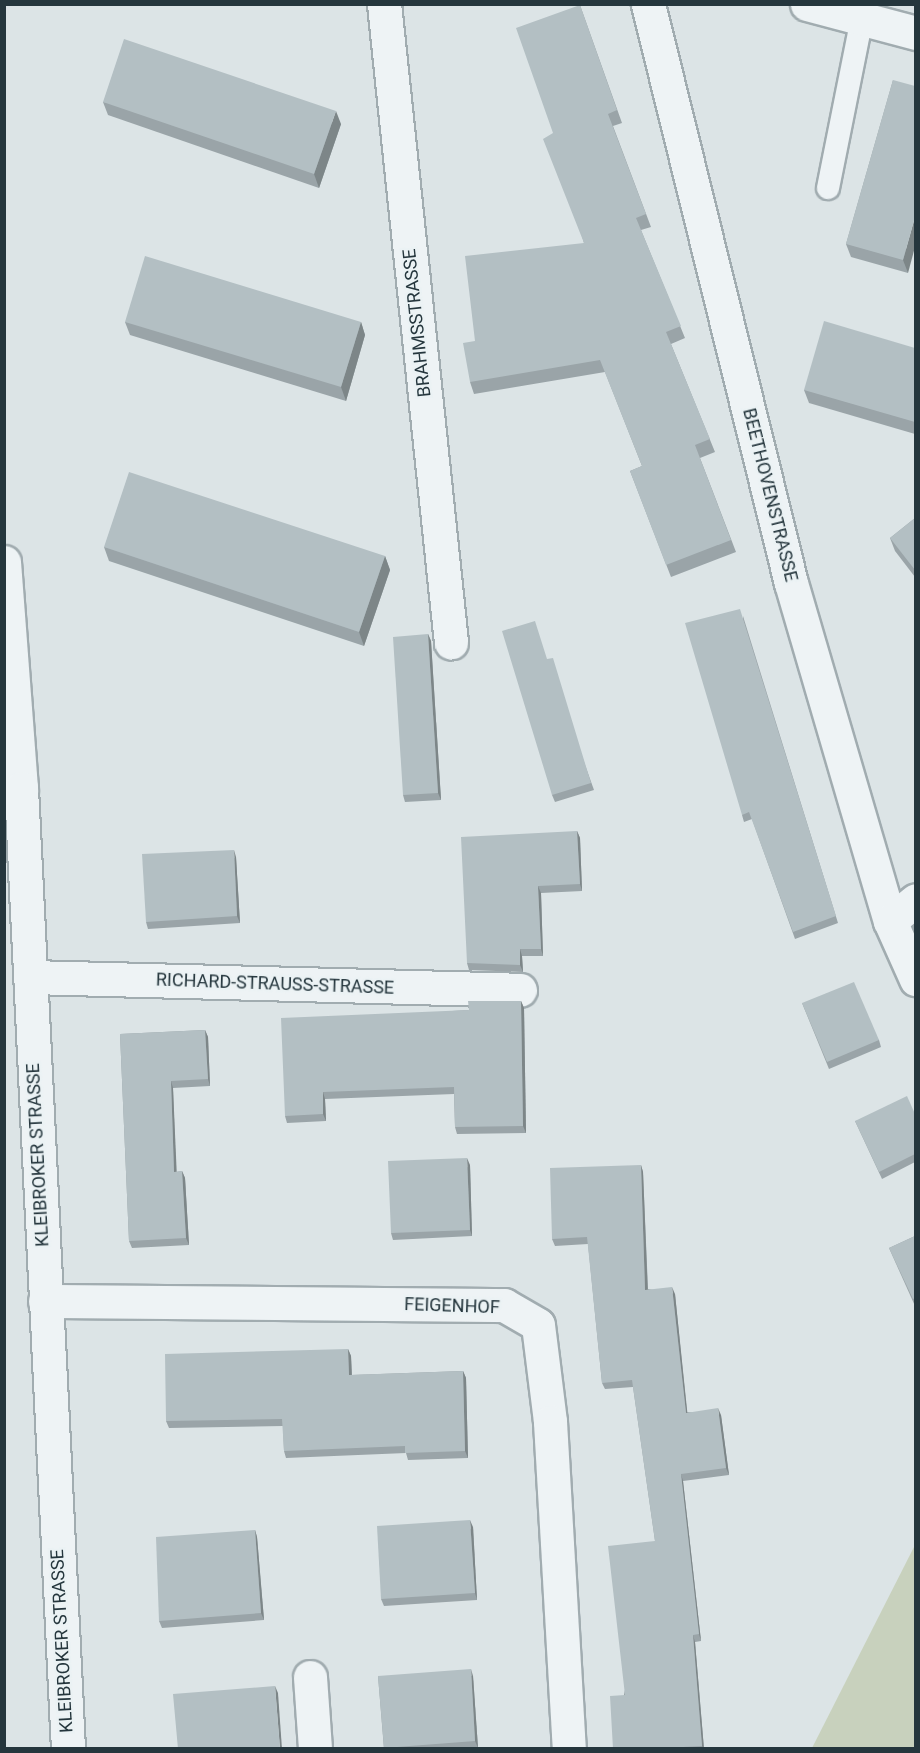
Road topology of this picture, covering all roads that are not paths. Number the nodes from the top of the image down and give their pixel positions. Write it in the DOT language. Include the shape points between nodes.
graph roads {
  1 [pos="384,4"];
  2 [pos="648,4"];
  3 [pos="807,4"];
  4 [pos="862,18"];
  5 [pos="904,21"];
  6 [pos="828,188"];
  7 [pos="4,562"];
  8 [pos="451,642"];
  9 [pos="915,900"];
  10 [pos="891,921"];
  11 [pos="30,977"];
  12 [pos="915,979"];
  13 [pos="520,990"];
  14 [pos="45,1300"];
  15 [pos="310,1677"];
  16 [pos="68,1749"];
  17 [pos="315,1749"];
  18 [pos="569,1749"];
  1 -- 8 [label="street, BRAHMSSTRASSE"];
  2 -- 10 [label="street, BEETHOVENSTRASSE" via="791,583"];
  3 -- 4 [label="street"];
  4 -- 5 [label="street"];
  4 -- 6 [label="lane"];
  7 -- 11 [label="street, KLEIBROKER STRASSE"];
  9 -- 10 [label="street"];
  10 -- 12 [label="street, BEETHOVENSTRASSE"];
  11 -- 13 [label="street, RICHARD-STRAUSS-STRASSE"];
  11 -- 14 [label="street, KLEIBROKER STRASSE"];
  14 -- 16 [label="street, KLEIBROKER STRASSE"];
  14 -- 18 [label="street, FEIGENHOF" via="504,1305 538,1325 550,1433"];
  15 -- 17 [label="street"];
}
